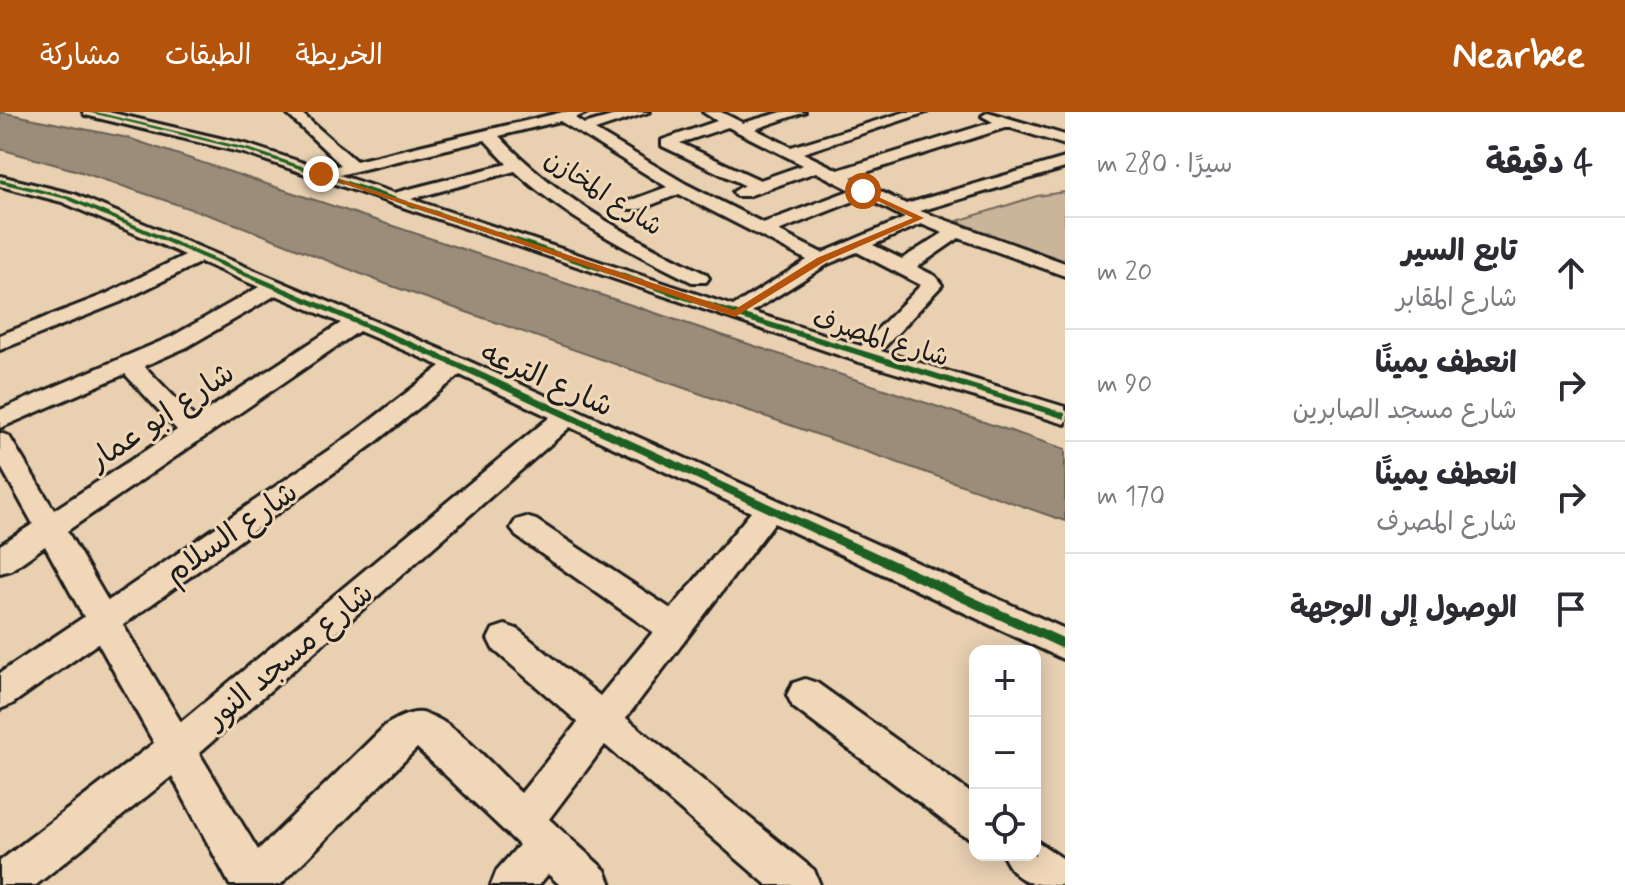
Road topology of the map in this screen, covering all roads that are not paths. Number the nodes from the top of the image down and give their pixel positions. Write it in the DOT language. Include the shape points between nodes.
graph roads {
  1 [pos="90,112"];
  2 [pos="292,112"];
  3 [pos="642,112"];
  4 [pos="710,112"];
  5 [pos="798,112"];
  6 [pos="920,112"];
  7 [pos="977,112"];
  8 [pos="624,117"];
  9 [pos="582,120"];
  10 [pos="1007,122"];
  11 [pos="734,126"];
  12 [pos="644,129"];
  13 [pos="490,136"];
  14 [pos="1065,140"];
  15 [pos="786,153"];
  16 [pos="1065,163"];
  17 [pos="517,166"];
  18 [pos="353,167"];
  19 [pos="814,167"];
  20 [pos="321,174"];
  21 [pos="655,174"];
  22 [pos="834,177"];
  23 [pos="633,180"];
  24 [pos="0,181"];
  25 [pos="759,186"];
  26 [pos="680,188"];
  27 [pos="863,191"];
  28 [pos="391,199"];
  29 [pos="711,204"];
  30 [pos="635,205"];
  31 [pos="912,214"];
  32 [pos="763,230"];
  33 [pos="955,233"];
  34 [pos="858,245"];
  35 [pos="200,255"];
  36 [pos="821,260"];
  37 [pos="904,267"];
  38 [pos="1065,270"];
  39 [pos="699,278"];
  40 [pos="275,287"];
  41 [pos="735,314"];
  42 [pos="357,322"];
  43 [pos="0,343"];
  44 [pos="864,356"];
  45 [pos="130,365"];
  46 [pos="458,365"];
  47 [pos="568,415"];
  48 [pos="1065,416"];
  49 [pos="0,420"];
  50 [pos="194,433"];
  51 [pos="4,459"];
  52 [pos="771,507"];
  53 [pos="526,528"];
  54 [pos="50,530"];
  55 [pos="0,561"];
  56 [pos="103,621"];
  57 [pos="675,629"];
  58 [pos="505,639"];
  59 [pos="1065,645"];
  60 [pos="0,693"];
  61 [pos="805,695"];
  62 [pos="603,719"];
  63 [pos="177,748"];
  64 [pos="969,816"];
  65 [pos="535,833"];
  66 [pos="1031,861"];
  67 [pos="253,884"];
  68 [pos="2,885"];
  69 [pos="512,885"];
  70 [pos="590,885"];
  71 [pos="799,885"];
  72 [pos="1064,885"];
  1 -- 20 [label="street, شارع المصرف" via="220,141"];
  2 -- 18 [label="street"];
  3 -- 8 [label="street"];
  4 -- 11 [label="street"];
  5 -- 11 [label="street"];
  6 -- 15 [label="street"];
  7 -- 10 [label="street"];
  8 -- 9 [label="street"];
  8 -- 12 [label="street"];
  9 -- 13 [label="street" via="563,117"];
  9 -- 21 [label="street"];
  10 -- 14 [label="street"];
  10 -- 22 [label="street"];
  11 -- 15 [label="street"];
  11 -- 25 [label="street" via="667,141"];
  13 -- 17 [label="street, شارع المخازن"];
  13 -- 18 [label="street"];
  15 -- 19 [label="street"];
  16 -- 31 [label="street"];
  17 -- 28 [label="street"];
  17 -- 39 [label="street, شارع المخازن" via="588,219"];
  18 -- 20 [label="street"];
  19 -- 22 [label="street"];
  19 -- 25 [label="street"];
  20 -- 28 [label="street, شارع المصرف"];
  21 -- 23 [label="street"];
  21 -- 26 [label="street"];
  22 -- 27 [label="street"];
  24 -- 35 [label="street, شارع الترعه" via="68,198"];
  25 -- 29 [label="street"];
  26 -- 29 [label="street"];
  26 -- 30 [label="street"];
  27 -- 31 [label="street"];
  27 -- 32 [label="street"];
  28 -- 41 [label="street, شارع المصرف"];
  29 -- 32 [label="street"];
  31 -- 33 [label="street"];
  31 -- 34 [label="street"];
  32 -- 36 [label="street"];
  33 -- 37 [label="street"];
  33 -- 38 [label="street"];
  34 -- 36 [label="street"];
  34 -- 37 [label="street"];
  35 -- 40 [label="street, شارع الترعه"];
  35 -- 43 [label="street" via="113,298"];
  36 -- 41 [label="street"];
  37 -- 44 [label="street" via="932,285"];
  40 -- 42 [label="street, شارع الترعه"];
  40 -- 45 [label="street"];
  41 -- 44 [label="street, شارع المصرف"];
  42 -- 46 [label="street, شارع الترعه"];
  42 -- 50 [label="street, شارع ابو عمار"];
  44 -- 48 [label="street, شارع المصرف"];
  45 -- 49 [label="street"];
  45 -- 50 [label="street"];
  46 -- 47 [label="street, شارع الترعه"];
  46 -- 56 [label="street, شارع السلام"];
  47 -- 52 [label="street, شارع الترعه"];
  47 -- 63 [label="street, شارع مسجد النور"];
  50 -- 54 [label="street, شارع ابو عمار"];
  51 -- 54 [label="street"];
  52 -- 57 [label="street"];
  52 -- 59 [label="street, شارع الترعه"];
  53 -- 57 [label="street"];
  54 -- 55 [label="street, شارع ابو عمار"];
  54 -- 56 [label="street"];
  56 -- 60 [label="street, شارع السلام"];
  56 -- 63 [label="street"];
  57 -- 62 [label="street"];
  58 -- 62 [label="street"];
  61 -- 64 [label="street"];
  62 -- 65 [label="street"];
  62 -- 71 [label="street"];
  63 -- 67 [label="street"];
  63 -- 68 [label="street, شارع مسجد النور"];
  65 -- 67 [label="street" via="419,729 399,738"];
  65 -- 69 [label="street"];
  65 -- 70 [label="street"];
  66 -- 72 [label="street"];
}
